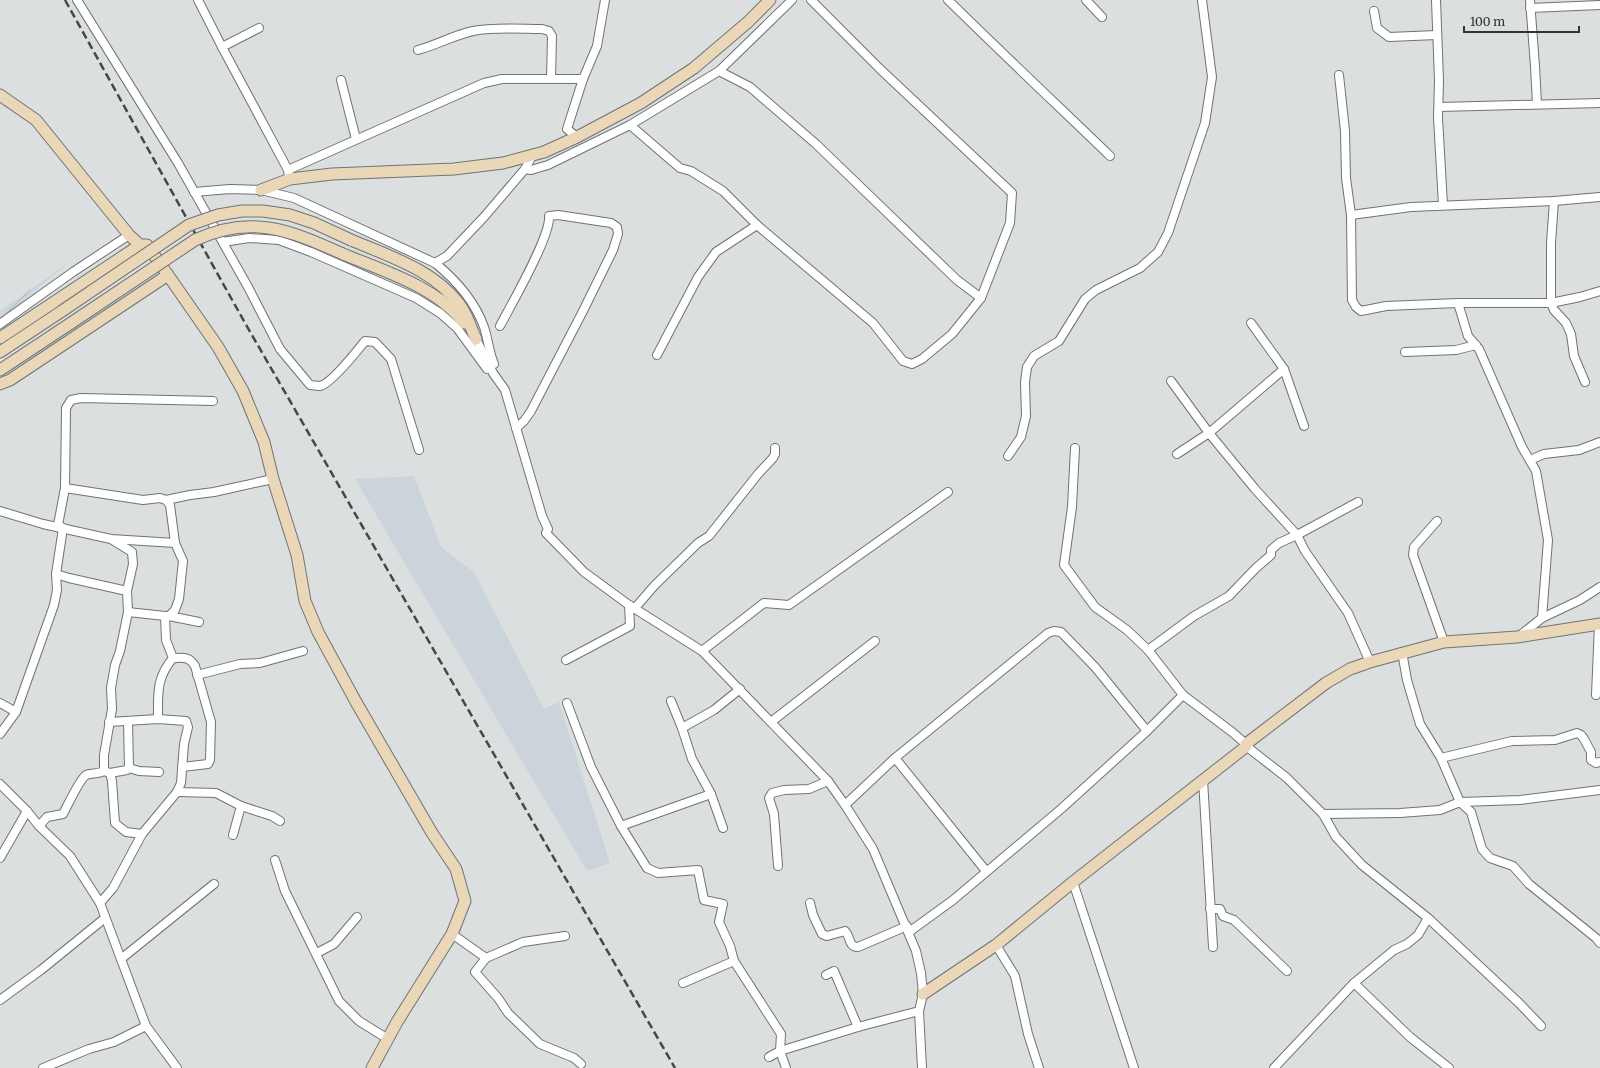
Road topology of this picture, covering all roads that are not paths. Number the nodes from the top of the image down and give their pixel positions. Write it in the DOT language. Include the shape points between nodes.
graph roads {
  1 [pos="77,0"];
  2 [pos="198,0"];
  3 [pos="605,0"];
  4 [pos="770,0"];
  5 [pos="792,0"];
  6 [pos="811,0"];
  7 [pos="948,0"];
  8 [pos="1086,0"];
  9 [pos="1202,0"];
  10 [pos="1436,0"];
  11 [pos="1530,4"];
  12 [pos="1600,5"];
  13 [pos="1374,12"];
  14 [pos="1102,17"];
  15 [pos="259,28"];
  16 [pos="1437,34"];
  17 [pos="222,47"];
  18 [pos="418,50"];
  19 [pos="719,71"];
  20 [pos="1339,75"];
  21 [pos="551,78"];
  22 [pos="583,79"];
  23 [pos="341,80"];
  24 [pos="0,95"];
  25 [pos="1600,103"];
  26 [pos="1537,104"];
  27 [pos="1439,107"];
  28 [pos="630,125"];
  29 [pos="577,137"];
  30 [pos="356,139"];
  31 [pos="532,156"];
  32 [pos="1110,156"];
  33 [pos="525,169"];
  34 [pos="289,174"];
  35 [pos="261,190"];
  36 [pos="194,192"];
  37 [pos="1600,197"];
  38 [pos="1554,201"];
  39 [pos="1443,205"];
  40 [pos="1351,215"];
  41 [pos="757,224"];
  42 [pos="129,235"];
  43 [pos="223,242"];
  44 [pos="140,245"];
  45 [pos="435,263"];
  46 [pos="168,275"];
  47 [pos="1600,291"];
  48 [pos="981,298"];
  49 [pos="1458,303"];
  50 [pos="1551,303"];
  51 [pos="1251,323"];
  52 [pos="0,324"];
  53 [pos="500,326"];
  54 [pos="0,338"];
  55 [pos="476,338"];
  56 [pos="1476,345"];
  57 [pos="0,352"];
  58 [pos="1404,352"];
  59 [pos="657,355"];
  60 [pos="1284,369"];
  61 [pos="0,370"];
  62 [pos="1171,381"];
  63 [pos="1585,382"];
  64 [pos="0,384"];
  65 [pos="505,390"];
  66 [pos="213,401"];
  67 [pos="1304,426"];
  68 [pos="516,428"];
  69 [pos="1209,433"];
  70 [pos="1600,442"];
  71 [pos="775,448"];
  72 [pos="1075,448"];
  73 [pos="419,450"];
  74 [pos="1177,454"];
  75 [pos="1008,456"];
  76 [pos="1530,460"];
  77 [pos="273,479"];
  78 [pos="65,488"];
  79 [pos="948,492"];
  80 [pos="166,500"];
  81 [pos="1358,502"];
  82 [pos="0,511"];
  83 [pos="1437,521"];
  84 [pos="63,528"];
  85 [pos="1298,535"];
  86 [pos="111,539"];
  87 [pos="175,543"];
  88 [pos="56,574"];
  89 [pos="1600,587"];
  90 [pos="127,591"];
  91 [pos="632,606"];
  92 [pos="128,612"];
  93 [pos="167,616"];
  94 [pos="1542,618"];
  95 [pos="199,622"];
  96 [pos="1599,624"];
  97 [pos="1517,637"];
  98 [pos="875,641"];
  99 [pos="1444,642"];
  100 [pos="1148,650"];
  101 [pos="303,651"];
  102 [pos="702,651"];
  103 [pos="1402,652"];
  104 [pos="173,658"];
  105 [pos="566,660"];
  106 [pos="1370,662"];
  107 [pos="197,675"];
  108 [pos="740,689"];
  109 [pos="1182,695"];
  110 [pos="1596,695"];
  111 [pos="671,701"];
  112 [pos="0,703"];
  113 [pos="567,703"];
  114 [pos="16,712"];
  115 [pos="158,719"];
  116 [pos="128,721"];
  117 [pos="109,722"];
  118 [pos="771,722"];
  119 [pos="682,728"];
  120 [pos="1147,731"];
  121 [pos="0,734"];
  122 [pos="1246,745"];
  123 [pos="895,758"];
  124 [pos="1441,758"];
  125 [pos="1600,762"];
  126 [pos="182,767"];
  127 [pos="129,768"];
  128 [pos="107,772"];
  129 [pos="159,772"];
  130 [pos="1203,780"];
  131 [pos="828,781"];
  132 [pos="0,784"];
  133 [pos="1600,790"];
  134 [pos="177,792"];
  135 [pos="711,794"];
  136 [pos="1460,802"];
  137 [pos="845,804"];
  138 [pos="241,806"];
  139 [pos="27,811"];
  140 [pos="1323,814"];
  141 [pos="280,821"];
  142 [pos="39,826"];
  143 [pos="621,826"];
  144 [pos="723,828"];
  145 [pos="142,834"];
  146 [pos="233,835"];
  147 [pos="0,858"];
  148 [pos="275,860"];
  149 [pos="778,866"];
  150 [pos="986,871"];
  151 [pos="1073,882"];
  152 [pos="214,884"];
  153 [pos="100,903"];
  154 [pos="810,903"];
  155 [pos="1210,909"];
  156 [pos="357,917"];
  157 [pos="105,918"];
  158 [pos="1428,918"];
  159 [pos="908,929"];
  160 [pos="452,934"];
  161 [pos="565,936"];
  162 [pos="1600,943"];
  163 [pos="996,945"];
  164 [pos="1213,947"];
  165 [pos="316,953"];
  166 [pos="486,958"];
  167 [pos="121,959"];
  168 [pos="734,961"];
  169 [pos="1287,971"];
  170 [pos="826,975"];
  171 [pos="683,983"];
  172 [pos="1354,983"];
  173 [pos="923,994"];
  174 [pos="0,1000"];
  175 [pos="919,1011"];
  176 [pos="146,1026"];
  177 [pos="1541,1026"];
  178 [pos="858,1027"];
  179 [pos="388,1039"];
  180 [pos="780,1051"];
  181 [pos="769,1057"];
  182 [pos="581,1064"];
  183 [pos="1279,1066"];
  184 [pos="43,1068"];
  185 [pos="177,1068"];
  186 [pos="372,1068"];
  187 [pos="786,1068"];
  188 [pos="922,1068"];
  189 [pos="1039,1068"];
  190 [pos="1134,1068"];
  191 [pos="1450,1068"];
  1 -- 36 [label="street"];
  2 -- 17 [label="street"];
  3 -- 22 [label="street" via="597,46"];
  4 -- 29 [label="main road" via="694,68 641,103"];
  5 -- 19 [label="street"];
  6 -- 48 [label="street" via="1012,193 1010,223"];
  7 -- 32 [label="street"];
  8 -- 14 [label="street"];
  9 -- 75 [label="street" via="1212,77 1205,123 1168,233 1158,252 1140,268 1096,290 1085,299 1059,341 1034,356 1027,367 1026,416 1021,437"];
  10 -- 16 [label="street"];
  11 -- 12 [label="street"];
  11 -- 26 [label="street"];
  13 -- 16 [label="street" via="1377,28 1389,37"];
  15 -- 17 [label="street"];
  16 -- 27 [label="street"];
  17 -- 34 [label="street"];
  18 -- 21 [label="street" via="476,30 542,29 549,31 552,36"];
  19 -- 28 [label="street"];
  19 -- 48 [label="street" via="750,87 816,144 957,280"];
  20 -- 40 [label="street"];
  21 -- 22 [label="street"];
  21 -- 30 [label="street" via="502,79 484,83"];
  22 -- 29 [label="street" via="567,129"];
  23 -- 30 [label="street"];
  24 -- 42 [label="main road" via="36,120"];
  25 -- 26 [label="street"];
  26 -- 27 [label="street"];
  27 -- 39 [label="street"];
  28 -- 33 [label="street" via="548,164 531,170"];
  28 -- 41 [label="street" via="680,168 691,171 723,191"];
  29 -- 31 [label="main road"];
  30 -- 34 [label="street"];
  31 -- 33 [label="street"];
  31 -- 34 [label="main road" via="502,164 454,169"];
  33 -- 45 [label="street" via="479,223 447,256"];
  34 -- 35 [label="main road"];
  35 -- 36 [label="street"];
  35 -- 45 [label="street" via="294,198"];
  36 -- 43 [label="street"];
  37 -- 38 [label="street"];
  38 -- 39 [label="street"];
  38 -- 50 [label="street"];
  39 -- 40 [label="street"];
  40 -- 49 [label="street" via="1352,300 1356,307 1361,311 1386,306"];
  41 -- 48 [label="street" via="873,323 902,360 912,364 952,334"];
  41 -- 59 [label="street" via="716,252 698,277"];
  42 -- 44 [label="main road"];
  42 -- 52 [label="street"];
  43 -- 65 [label="street" via="249,238 278,240 416,298 440,313 457,328"];
  43 -- 73 [label="street" via="280,349 310,384 319,386 326,383 366,341 375,342 391,359"];
  44 -- 46 [label="main road" via="147,245"];
  44 -- 54 [label="main road"];
  45 -- 65 [label="street" via="451,276 472,303 484,327 490,356"];
  46 -- 64 [label="main road" via="10,380"];
  46 -- 77 [label="main road" via="218,346 243,390 264,442"];
  47 -- 50 [label="street"];
  49 -- 50 [label="street"];
  49 -- 56 [label="street" via="1468,336"];
  50 -- 63 [label="street" via="1571,334 1574,356"];
  51 -- 60 [label="street"];
  53 -- 68 [label="street" via="537,251 549,216 558,215 611,223 617,227 618,234 613,250 583,311 531,411"];
  55 -- 57 [label="main road, bridge" via="462,308 446,290 422,271 314,222 290,215 242,211 218,215 189,225"];
  55 -- 61 [label="main road, bridge" via="458,314 444,301 413,284 301,235 259,227 233,228 213,232 195,240"];
  55 -- 65 [label="street" via="493,373"];
  56 -- 58 [label="street" via="1456,350"];
  56 -- 76 [label="street"];
  60 -- 67 [label="street"];
  60 -- 69 [label="street"];
  62 -- 69 [label="street"];
  65 -- 68 [label="street"];
  66 -- 78 [label="street" via="81,398 71,400 66,408"];
  68 -- 91 [label="street" via="548,529 546,533 584,572"];
  69 -- 74 [label="street"];
  69 -- 85 [label="street" via="1255,489"];
  70 -- 76 [label="street" via="1579,450 1544,454"];
  71 -- 91 [label="street" via="773,458 709,536 698,543"];
  72 -- 100 [label="street" via="1072,506 1064,565 1095,607 1127,630"];
  76 -- 94 [label="street" via="1536,471 1548,540"];
  77 -- 80 [label="street"];
  77 -- 160 [label="main road" via="297,555 306,601 318,632 432,833 456,869 465,901"];
  78 -- 80 [label="street" via="143,500"];
  78 -- 84 [label="street" via="58,525"];
  79 -- 102 [label="street" via="789,605 764,603"];
  80 -- 87 [label="street" via="170,505"];
  81 -- 85 [label="street"];
  82 -- 84 [label="street"];
  83 -- 99 [label="street" via="1414,547 1413,555"];
  84 -- 86 [label="street"];
  84 -- 88 [label="street"];
  85 -- 100 [label="street" via="1271,550 1271,555 1229,596 1194,616"];
  85 -- 106 [label="street" via="1305,551 1348,613"];
  86 -- 87 [label="street"];
  86 -- 90 [label="street" via="132,552 133,564"];
  87 -- 93 [label="street" via="183,561 179,599 175,610"];
  88 -- 90 [label="street"];
  88 -- 114 [label="street" via="57,590 54,605"];
  89 -- 94 [label="street" via="1580,600"];
  90 -- 92 [label="street"];
  91 -- 102 [label="street"];
  91 -- 105 [label="street" via="630,626"];
  92 -- 93 [label="street"];
  92 -- 117 [label="street" via="111,688 112,709"];
  93 -- 95 [label="street"];
  93 -- 104 [label="street" via="166,640"];
  94 -- 97 [label="street"];
  96 -- 97 [label="main road"];
  96 -- 110 [label="street"];
  97 -- 99 [label="main road"];
  98 -- 118 [label="street"];
  99 -- 103 [label="main road"];
  100 -- 109 [label="street"];
  101 -- 107 [label="street" via="260,663 240,664"];
  102 -- 108 [label="street"];
  103 -- 106 [label="main road"];
  103 -- 124 [label="street" via="1420,724"];
  104 -- 107 [label="street" via="191,660"];
  104 -- 115 [label="street" via="164,668 160,678"];
  106 -- 122 [label="main road" via="1350,669 1326,683"];
  107 -- 126 [label="street" via="211,722 210,760 208,764"];
  108 -- 118 [label="street"];
  108 -- 119 [label="street" via="714,710"];
  109 -- 120 [label="street"];
  109 -- 122 [label="street"];
  111 -- 119 [label="street"];
  112 -- 114 [label="street"];
  113 -- 143 [label="street" via="590,767"];
  114 -- 121 [label="street"];
  115 -- 116 [label="street"];
  115 -- 126 [label="street" via="186,721 188,727"];
  116 -- 117 [label="street"];
  116 -- 127 [label="street"];
  117 -- 128 [label="street" via="104,755"];
  118 -- 131 [label="street"];
  119 -- 135 [label="street" via="692,759"];
  120 -- 123 [label="street" via="1095,667 1061,632 1054,631 1048,633"];
  120 -- 150 [label="street" via="1061,809"];
  122 -- 130 [label="main road"];
  122 -- 140 [label="street" via="1287,778"];
  123 -- 137 [label="street"];
  123 -- 150 [label="street"];
  124 -- 125 [label="street" via="1512,741 1555,740 1577,733 1584,738 1591,752 1591,760"];
  124 -- 136 [label="street"];
  126 -- 134 [label="street" via="181,783"];
  127 -- 128 [label="street"];
  127 -- 129 [label="street" via="139,772"];
  128 -- 142 [label="street" via="86,775 79,782 63,814 47,817"];
  128 -- 145 [label="street" via="112,781 115,824 126,832"];
  130 -- 151 [label="main road"];
  130 -- 155 [label="street"];
  131 -- 137 [label="street"];
  131 -- 149 [label="street" via="809,789 772,793 769,798 774,814"];
  132 -- 139 [label="street"];
  133 -- 136 [label="street" via="1520,800"];
  134 -- 138 [label="street" via="216,793"];
  134 -- 145 [label="street"];
  135 -- 143 [label="street"];
  135 -- 144 [label="street"];
  136 -- 140 [label="street" via="1433,811"];
  136 -- 162 [label="street" via="1470,812 1482,849 1490,858 1513,866 1529,884"];
  137 -- 159 [label="street" via="873,849"];
  138 -- 141 [label="street"];
  138 -- 146 [label="street"];
  139 -- 142 [label="street"];
  139 -- 147 [label="street"];
  140 -- 158 [label="street" via="1336,837 1362,865"];
  142 -- 153 [label="street" via="70,856"];
  143 -- 168 [label="street" via="647,868 658,873 698,870 704,900 723,904 719,922"];
  145 -- 153 [label="street" via="113,888"];
  148 -- 165 [label="street" via="285,891"];
  150 -- 159 [label="street" via="952,900"];
  151 -- 163 [label="main road"];
  151 -- 190 [label="street"];
  152 -- 167 [label="street"];
  153 -- 157 [label="street"];
  154 -- 159 [label="street" via="822,934 827,936 845,931 855,947"];
  155 -- 164 [label="street"];
  155 -- 169 [label="street" via="1220,909 1223,916 1234,920"];
  156 -- 165 [label="street" via="334,944"];
  157 -- 167 [label="street"];
  157 -- 174 [label="street"];
  158 -- 172 [label="street" via="1413,940 1394,950"];
  158 -- 177 [label="street"];
  159 -- 173 [label="street" via="919,961"];
  160 -- 166 [label="street"];
  160 -- 179 [label="main road"];
  161 -- 166 [label="street" via="523,942"];
  163 -- 173 [label="main road"];
  163 -- 189 [label="street" via="1016,976 1028,1034"];
  165 -- 179 [label="street" via="339,1001 359,1021"];
  166 -- 182 [label="street" via="475,972 508,1013 540,1044 574,1058"];
  167 -- 176 [label="street"];
  168 -- 171 [label="street"];
  168 -- 180 [label="street" via="781,1034"];
  170 -- 178 [label="street" via="834,971"];
  172 -- 183 [label="street"];
  172 -- 191 [label="street" via="1410,1037"];
  173 -- 175 [label="street"];
  175 -- 178 [label="street"];
  175 -- 188 [label="street"];
  176 -- 184 [label="street" via="114,1042 89,1049"];
  176 -- 185 [label="street"];
  178 -- 180 [label="street"];
  179 -- 186 [label="main road"];
  180 -- 181 [label="street"];
  180 -- 187 [label="street"];
}
